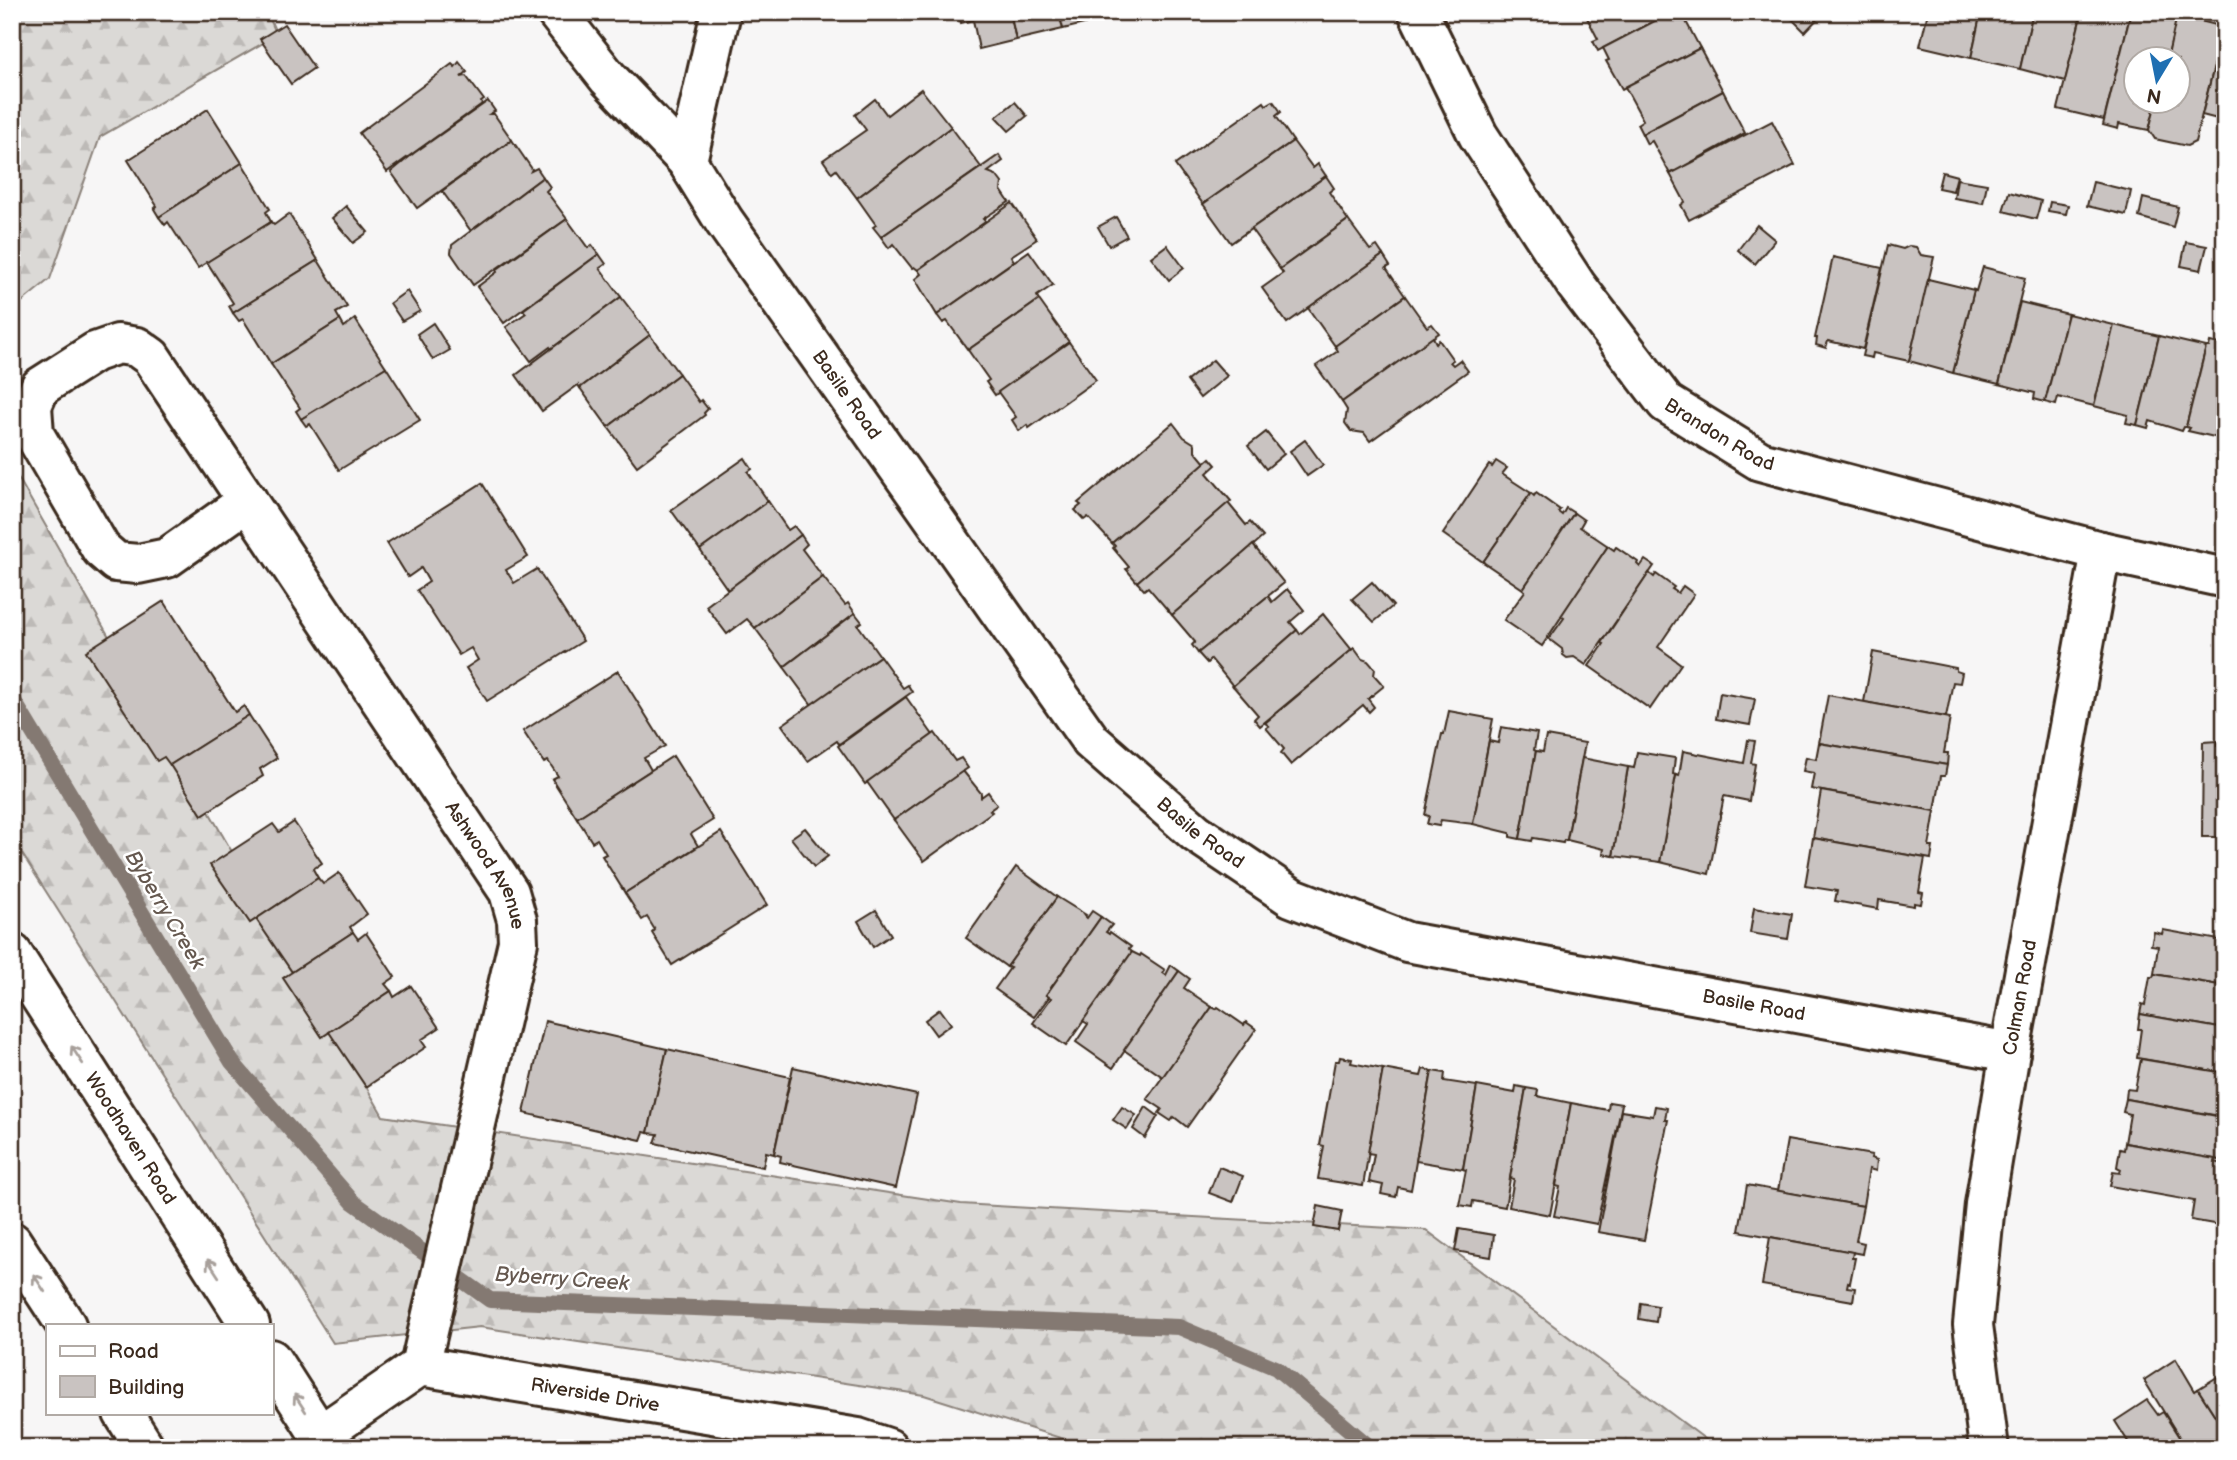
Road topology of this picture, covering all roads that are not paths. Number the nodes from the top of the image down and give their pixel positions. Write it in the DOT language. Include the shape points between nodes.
graph roads {
  1 [pos="556,12"];
  2 [pos="721,12"];
  3 [pos="1418,12"];
  4 [pos="687,161"];
  5 [pos="248,501"];
  6 [pos="2101,551"];
  7 [pos="2225,578"];
  8 [pos="12,953"];
  9 [pos="2010,1052"];
  10 [pos="12,1242"];
  11 [pos="65,1324"];
  12 [pos="249,1324"];
  13 [pos="273,1362"];
  14 [pos="420,1366"];
  15 [pos="123,1414"];
  16 [pos="324,1442"];
  17 [pos="145,1448"];
  18 [pos="888,1448"];
  19 [pos="1989,1448"];
  1 -- 4 [label="main road, Basile Road" via="608,78"];
  2 -- 4 [label="main road"];
  3 -- 6 [label="main road, Brandon Road" via="1478,135 1576,285 1667,403 1760,461"];
  4 -- 9 [label="main road, Basile Road" via="724,221 1091,741 1196,833 1291,897 1407,942"];
  5 -- 5 [label="main road, Ashwood Avenue" via="151,357 137,347 118,344 95,352 40,387 32,406 34,434 102,549 116,562 138,564 167,558"];
  5 -- 14 [label="main road, Ashwood Avenue" via="509,892 517,920 518,942"];
  6 -- 7 [label="main road, Brandon Road"];
  6 -- 9 [label="main road, Colman Road"];
  12 -- 8 [label="main road, Woodhaven Road, one-way"];
  9 -- 19 [label="main road, Colman Road" via="1985,1204 1973,1325"];
  11 -- 10 [label="main road, one-way"];
  16 -- 13 [label="main road, one-way"];
  14 -- 16 [label="main road"];
  14 -- 18 [label="main road, Riverside Drive" via="858,1438"];
  15 -- 17 [label="main road"];
}
